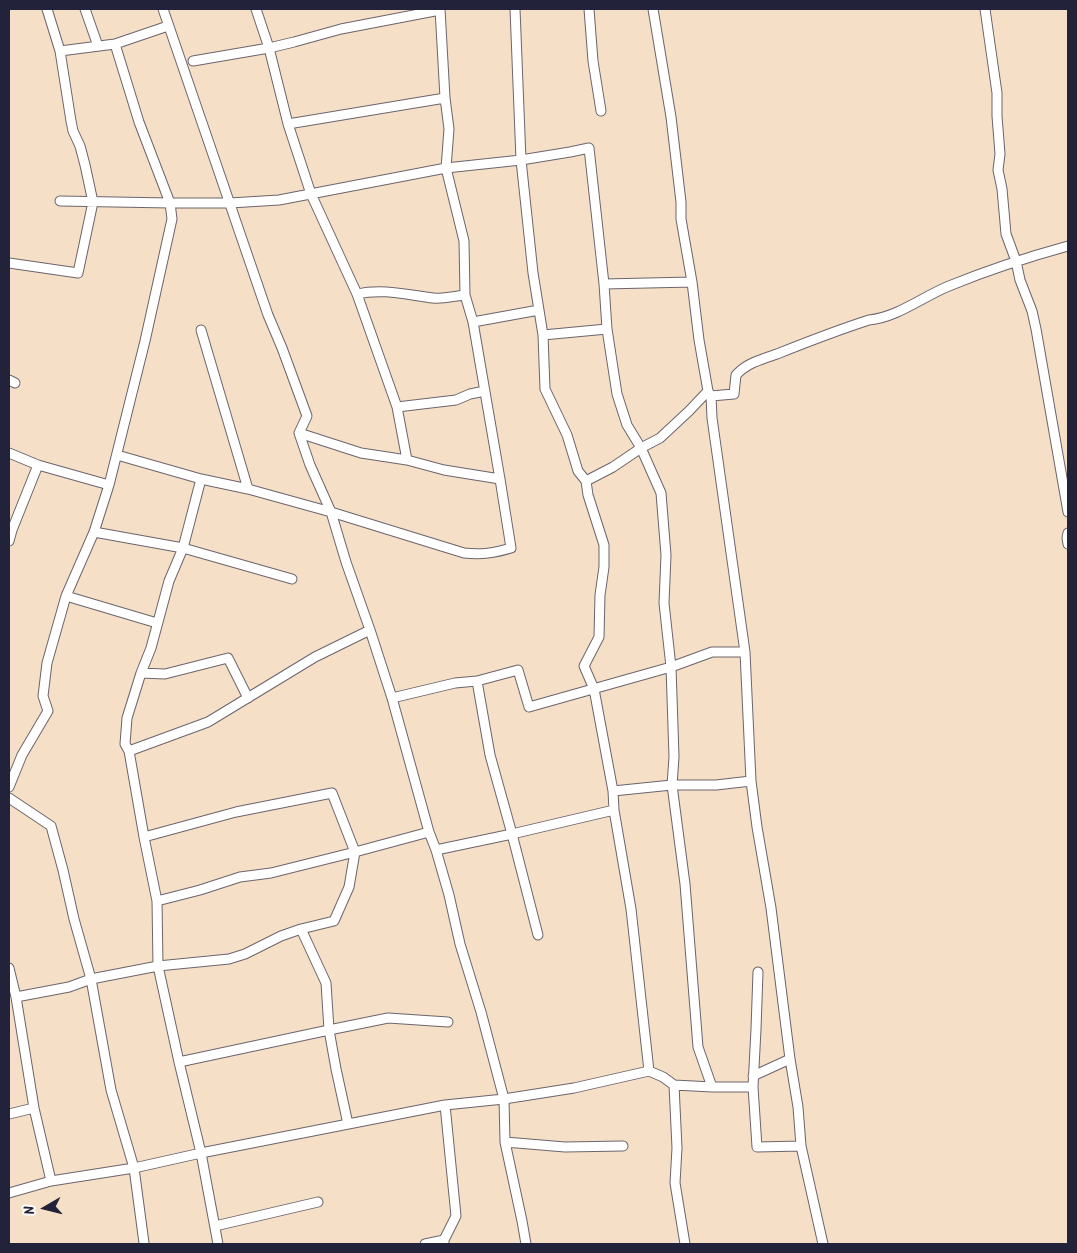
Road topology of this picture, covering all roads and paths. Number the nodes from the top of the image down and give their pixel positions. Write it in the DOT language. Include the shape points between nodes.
graph roads {
  1 [pos="47,9"];
  2 [pos="85,9"];
  3 [pos="163,9"];
  4 [pos="256,9"];
  5 [pos="515,9"];
  6 [pos="589,9"];
  7 [pos="653,9"];
  8 [pos="985,9"];
  9 [pos="440,10"];
  10 [pos="168,26"];
  11 [pos="116,44"];
  12 [pos="98,46"];
  13 [pos="269,48"];
  14 [pos="60,51"];
  15 [pos="193,61"];
  16 [pos="445,98"];
  17 [pos="601,111"];
  18 [pos="288,124"];
  19 [pos="521,160"];
  20 [pos="446,168"];
  21 [pos="311,194"];
  22 [pos="60,201"];
  23 [pos="93,202"];
  24 [pos="170,203"];
  25 [pos="230,203"];
  26 [pos="1068,246"];
  27 [pos="1016,261"];
  28 [pos="9,264"];
  29 [pos="692,282"];
  30 [pos="604,284"];
  31 [pos="357,294"];
  32 [pos="465,295"];
  33 [pos="539,310"];
  34 [pos="473,322"];
  35 [pos="607,329"];
  36 [pos="201,330"];
  37 [pos="543,335"];
  38 [pos="485,391"];
  39 [pos="709,394"];
  40 [pos="397,407"];
  41 [pos="299,434"];
  42 [pos="641,448"];
  43 [pos="9,453"];
  44 [pos="117,455"];
  45 [pos="407,460"];
  46 [pos="38,465"];
  47 [pos="201,479"];
  48 [pos="500,479"];
  49 [pos="586,481"];
  50 [pos="109,485"];
  51 [pos="248,489"];
  52 [pos="331,512"];
  53 [pos="1068,512"];
  54 [pos="10,529"];
  55 [pos="94,532"];
  56 [pos="1068,533"];
  57 [pos="9,541"];
  58 [pos="1068,544"];
  59 [pos="183,548"];
  60 [pos="292,579"];
  61 [pos="66,596"];
  62 [pos="157,624"];
  63 [pos="370,630"];
  64 [pos="744,652"];
  65 [pos="671,667"];
  66 [pos="141,673"];
  67 [pos="477,681"];
  68 [pos="594,689"];
  69 [pos="248,698"];
  70 [pos="392,698"];
  71 [pos="128,750"];
  72 [pos="752,781"];
  73 [pos="672,785"];
  74 [pos="9,787"];
  75 [pos="613,791"];
  76 [pos="9,798"];
  77 [pos="614,810"];
  78 [pos="429,832"];
  79 [pos="512,834"];
  80 [pos="144,837"];
  81 [pos="436,850"];
  82 [pos="356,852"];
  83 [pos="157,901"];
  84 [pos="301,929"];
  85 [pos="538,935"];
  86 [pos="158,966"];
  87 [pos="9,968"];
  88 [pos="758,972"];
  89 [pos="91,979"];
  90 [pos="16,997"];
  91 [pos="448,1022"];
  92 [pos="329,1030"];
  93 [pos="790,1059"];
  94 [pos="178,1062"];
  95 [pos="649,1071"];
  96 [pos="753,1076"];
  97 [pos="674,1085"];
  98 [pos="712,1087"];
  99 [pos="752,1087"];
  100 [pos="504,1099"];
  101 [pos="445,1106"];
  102 [pos="34,1108"];
  103 [pos="9,1114"];
  104 [pos="348,1124"];
  105 [pos="505,1142"];
  106 [pos="623,1146"];
  107 [pos="801,1146"];
  108 [pos="201,1154"];
  109 [pos="134,1168"];
  110 [pos="51,1182"];
  111 [pos="9,1193"];
  112 [pos="318,1202"];
  113 [pos="215,1226"];
  114 [pos="444,1242"];
  115 [pos="141,1244"];
  116 [pos="218,1244"];
  117 [pos="425,1244"];
  118 [pos="526,1244"];
  119 [pos="686,1244"];
  120 [pos="823,1244"];
  1 -- 14 [label="street"];
  2 -- 12 [label="street"];
  3 -- 10 [label="street"];
  4 -- 13 [label="street"];
  5 -- 19 [label="street"];
  6 -- 17 [label="street"];
  7 -- 29 [label="street" via="671,117 681,220"];
  8 -- 27 [label="street" via="997,93 998,170 1006,234"];
  9 -- 13 [label="street" via="341,29"];
  9 -- 16 [label="street"];
  10 -- 11 [label="street"];
  10 -- 25 [label="street"];
  11 -- 12 [label="street"];
  11 -- 24 [label="street" via="139,122"];
  12 -- 14 [label="street"];
  13 -- 15 [label="street"];
  13 -- 18 [label="street"];
  14 -- 23 [label="street" via="72,126"];
  16 -- 18 [label="street"];
  16 -- 20 [label="street" via="449,129"];
  18 -- 21 [label="street"];
  19 -- 20 [label="street"];
  19 -- 30 [label="street" via="590,148"];
  19 -- 33 [label="street"];
  20 -- 21 [label="street"];
  20 -- 32 [label="street" via="464,241"];
  21 -- 25 [label="street"];
  21 -- 31 [label="street"];
  22 -- 23 [label="street"];
  23 -- 24 [label="street"];
  23 -- 28 [label="street" via="78,272"];
  24 -- 25 [label="street"];
  24 -- 44 [label="street" via="172,219"];
  25 -- 41 [label="street" via="307,416"];
  26 -- 27 [label="street"];
  27 -- 39 [label="street" via="948,286 886,317 807,341 751,363 736,375 734,394"];
  27 -- 53 [label="street" via="1036,329"];
  29 -- 30 [label="street"];
  29 -- 39 [label="street"];
  30 -- 35 [label="street"];
  31 -- 32 [label="street" via="380,291 434,298"];
  31 -- 40 [label="street"];
  32 -- 34 [label="street"];
  33 -- 34 [label="street"];
  33 -- 37 [label="street"];
  34 -- 38 [label="street"];
  35 -- 37 [label="street"];
  35 -- 42 [label="street" via="617,394 628,425"];
  36 -- 51 [label="street"];
  37 -- 49 [label="street" via="545,389 567,435 578,471"];
  38 -- 40 [label="street" via="456,400"];
  38 -- 48 [label="street"];
  39 -- 42 [label="street" via="660,438"];
  39 -- 64 [label="street"];
  40 -- 45 [label="street"];
  41 -- 45 [label="street" via="361,453"];
  41 -- 52 [label="street"];
  42 -- 49 [label="street"];
  42 -- 65 [label="street" via="661,493 666,555 664,603"];
  43 -- 46 [label="street"];
  44 -- 47 [label="street"];
  44 -- 50 [label="street"];
  45 -- 48 [label="street"];
  46 -- 50 [label="street"];
  46 -- 54 [label="street"];
  47 -- 51 [label="street"];
  47 -- 59 [label="street"];
  48 -- 52 [label="street" via="511,548 493,554 464,553"];
  49 -- 68 [label="street" via="604,545 599,637 584,666"];
  50 -- 55 [label="street"];
  51 -- 52 [label="street"];
  52 -- 63 [label="street"];
  54 -- 57 [label="street"];
  55 -- 59 [label="street"];
  55 -- 61 [label="street"];
  56 -- 58 [label="street"];
  59 -- 60 [label="street"];
  59 -- 62 [label="street" via="169,581"];
  61 -- 62 [label="street"];
  61 -- 74 [label="street" via="47,664 43,696 48,711 22,755"];
  62 -- 66 [label="street"];
  63 -- 69 [label="street" via="315,657"];
  63 -- 70 [label="street"];
  64 -- 65 [label="street" via="712,652"];
  64 -- 72 [label="street"];
  65 -- 68 [label="street"];
  65 -- 73 [label="street"];
  66 -- 69 [label="street" via="165,674 228,658"];
  66 -- 71 [label="street" via="127,718 125,744"];
  67 -- 68 [label="street" via="518,670 529,707"];
  67 -- 70 [label="street"];
  67 -- 79 [label="street" via="490,755"];
  68 -- 75 [label="street"];
  69 -- 71 [label="street" via="208,722"];
  70 -- 78 [label="street"];
  71 -- 80 [label="street"];
  72 -- 73 [label="street"];
  72 -- 93 [label="street"];
  73 -- 75 [label="street"];
  73 -- 98 [label="street" via="685,884 698,1047"];
  75 -- 77 [label="street"];
  76 -- 89 [label="street" via="51,826"];
  77 -- 79 [label="street"];
  77 -- 95 [label="street" via="631,909"];
  78 -- 81 [label="street"];
  78 -- 82 [label="street"];
  79 -- 81 [label="street"];
  79 -- 85 [label="street"];
  80 -- 82 [label="street" via="236,812 332,793"];
  80 -- 83 [label="street"];
  81 -- 100 [label="street"];
  82 -- 83 [label="street" via="271,873 240,877"];
  82 -- 84 [label="street" via="349,887 334,921"];
  83 -- 86 [label="street"];
  84 -- 86 [label="street" via="229,960"];
  84 -- 92 [label="street" via="326,983"];
  86 -- 89 [label="street"];
  86 -- 94 [label="street"];
  87 -- 90 [label="street"];
  88 -- 96 [label="street"];
  89 -- 90 [label="street"];
  89 -- 109 [label="street" via="111,1090"];
  90 -- 102 [label="street"];
  91 -- 92 [label="street" via="388,1018"];
  92 -- 94 [label="street"];
  92 -- 104 [label="street"];
  93 -- 96 [label="street"];
  93 -- 107 [label="street"];
  94 -- 108 [label="street"];
  95 -- 97 [label="street"];
  95 -- 100 [label="street"];
  96 -- 99 [label="street"];
  97 -- 98 [label="street"];
  97 -- 119 [label="street" via="675,1183"];
  98 -- 99 [label="street"];
  99 -- 107 [label="street" via="757,1147"];
  100 -- 101 [label="street"];
  100 -- 105 [label="street"];
  101 -- 104 [label="street"];
  101 -- 114 [label="street" via="456,1216"];
  102 -- 103 [label="street"];
  102 -- 110 [label="street"];
  104 -- 108 [label="street"];
  105 -- 106 [label="street"];
  105 -- 118 [label="street"];
  107 -- 120 [label="street"];
  108 -- 109 [label="street"];
  108 -- 113 [label="street"];
  109 -- 110 [label="street"];
  109 -- 115 [label="street"];
  110 -- 111 [label="street"];
  112 -- 113 [label="street"];
  113 -- 116 [label="street"];
  114 -- 117 [label="street"];
}
